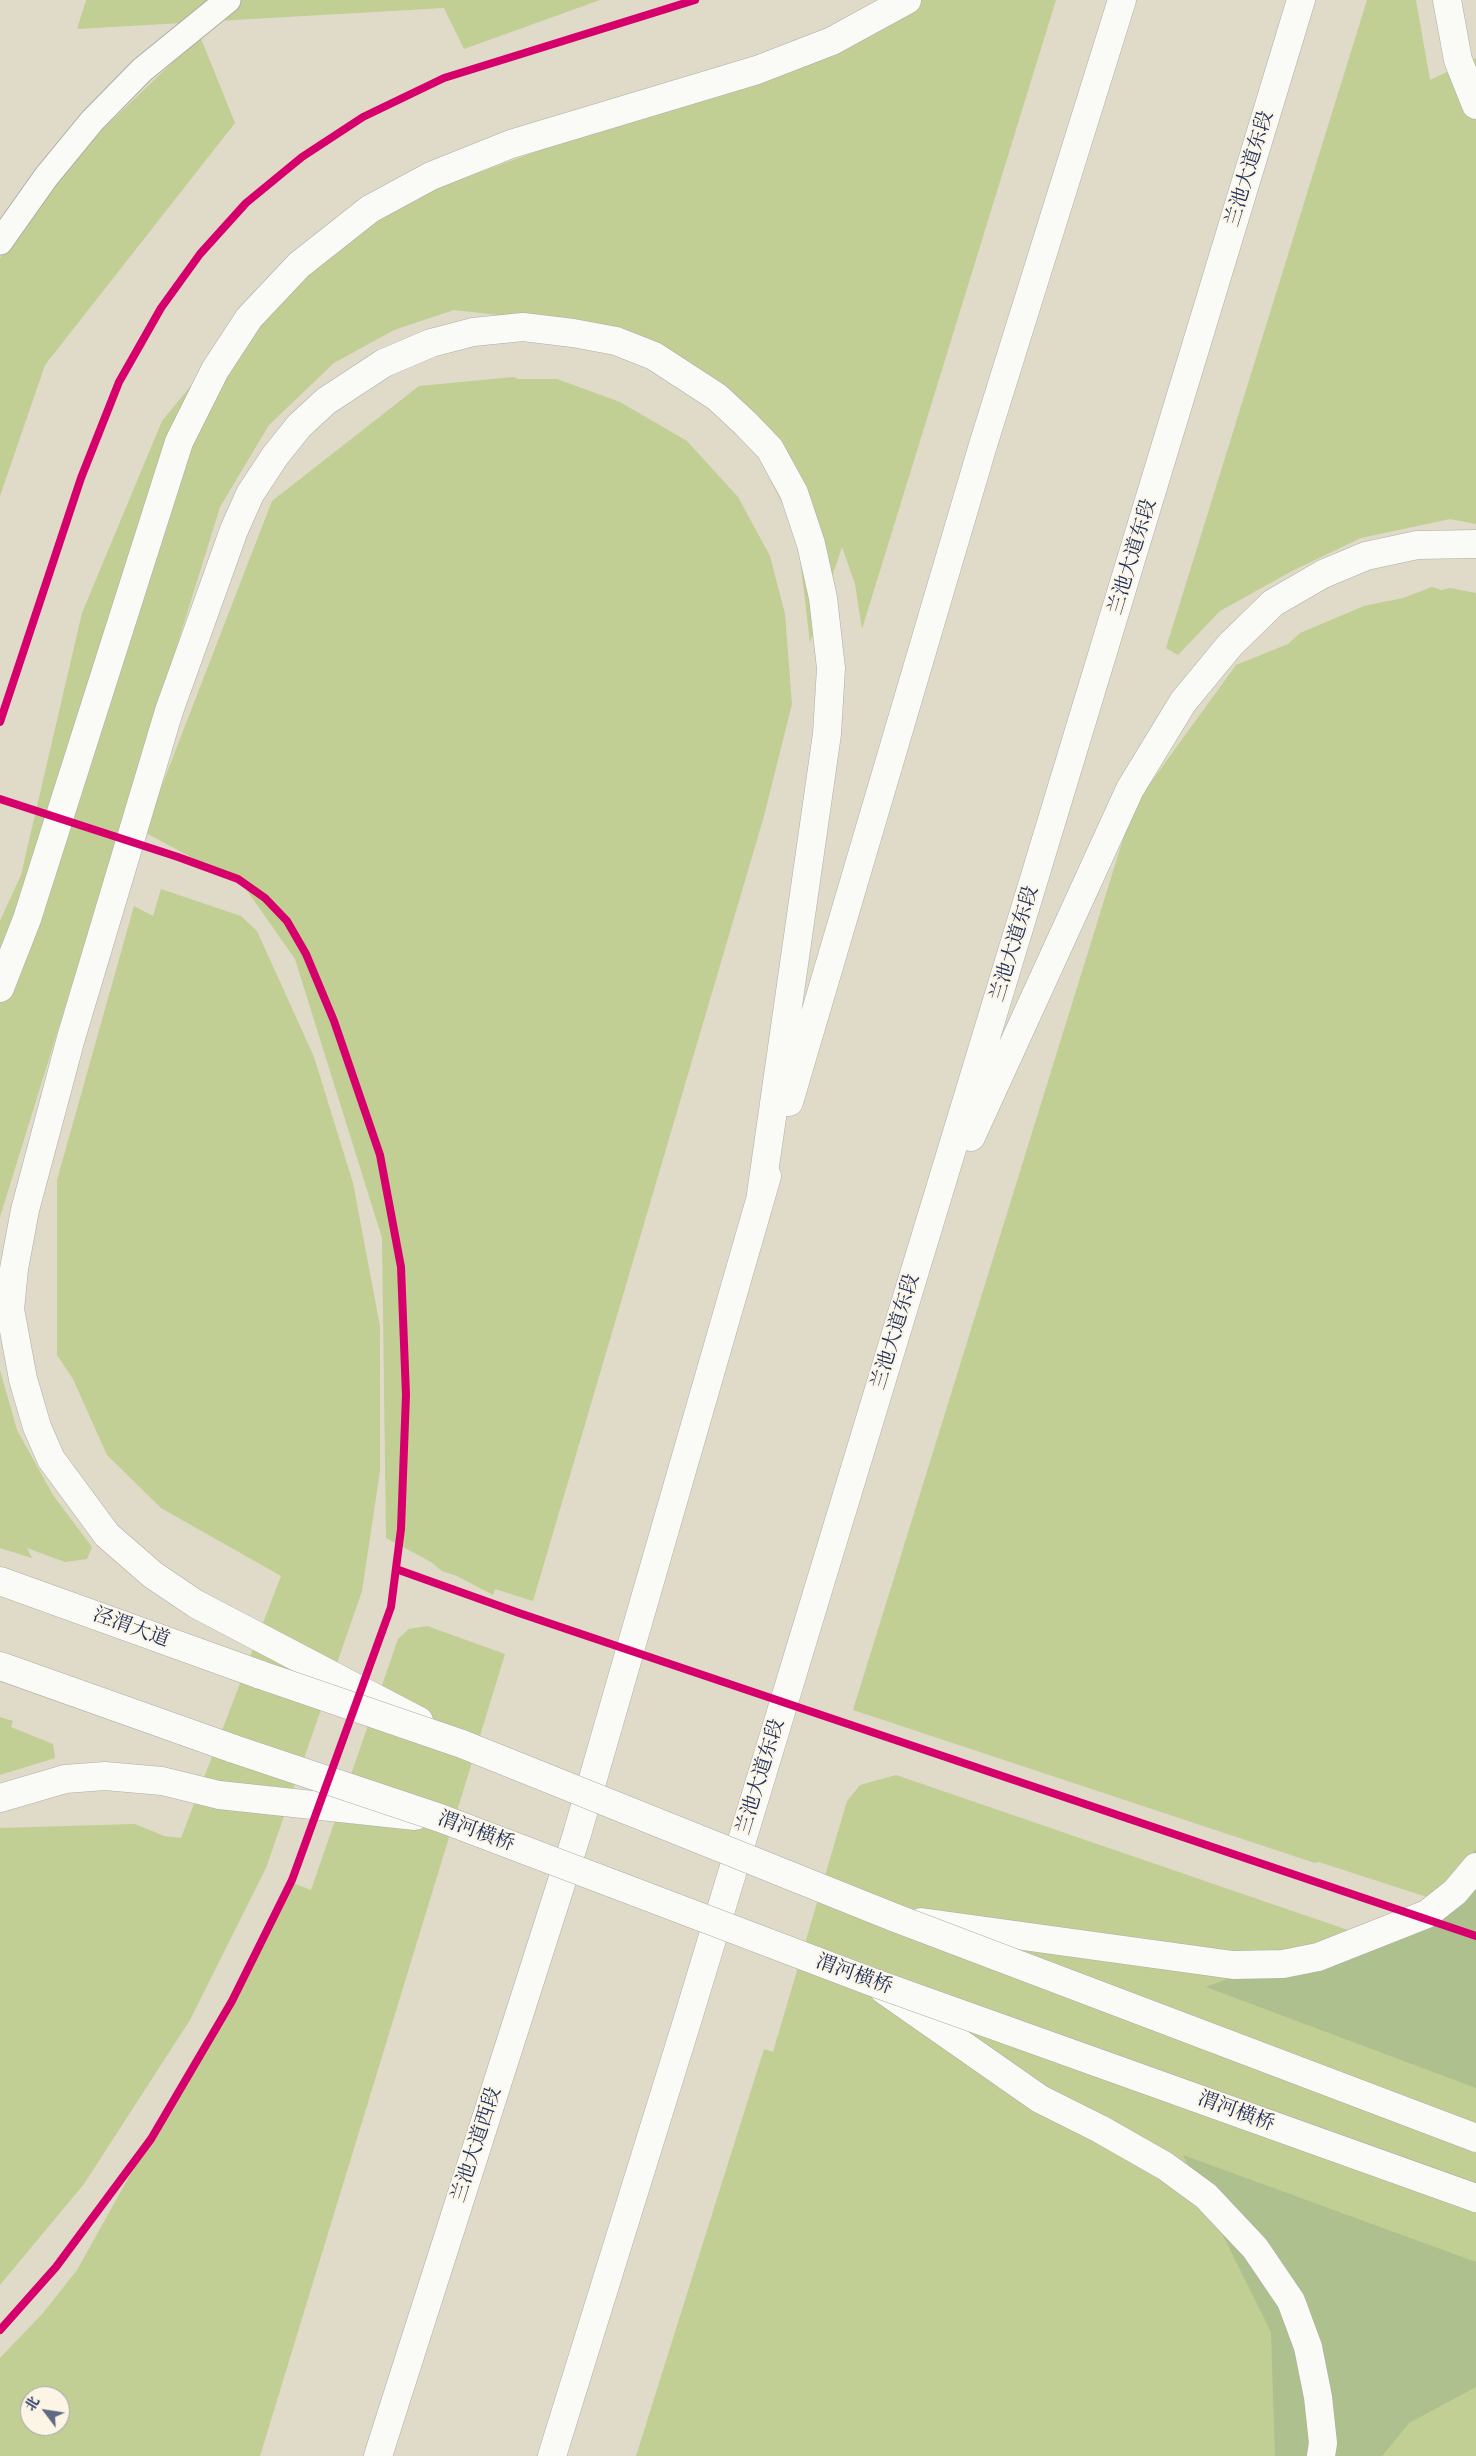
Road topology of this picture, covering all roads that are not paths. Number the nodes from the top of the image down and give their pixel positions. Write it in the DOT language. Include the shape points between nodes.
graph roads {
  1 [pos="228,0"];
  2 [pos="907,0"];
  3 [pos="1122,0"];
  4 [pos="1301,0"];
  5 [pos="1447,0"];
  6 [pos="1476,105"];
  7 [pos="0,242"];
  8 [pos="1476,544"];
  9 [pos="0,988"];
  10 [pos="762,1194"];
  11 [pos="925,1236"];
  12 [pos="0,1581"];
  13 [pos="0,1666"];
  14 [pos="462,1744"];
  15 [pos="0,1798"];
  16 [pos="440,1818"];
  17 [pos="1476,1867"];
  18 [pos="892,1918"];
  19 [pos="872,1982"];
  20 [pos="1476,2138"];
  21 [pos="1476,2198"];
  22 [pos="403,2376"];
  23 [pos="364,2456"];
  24 [pos="378,2456"];
  25 [pos="554,2456"];
  26 [pos="1321,2456"];
  1 -- 7 [label="lane" via="142,70 92,121 46,176"];
  2 -- 9 [label="main road" via="832,41 757,70 511,144 431,176 370,209 299,265 249,318 214,370 180,442 27,919"];
  3 -- 10 [label="main road" via="982,445"];
  4 -- 11 [label="main road, 兰池大道东段"];
  5 -- 6 [label="main road" via="1458,60"];
  8 -- 11 [label="main road" via="1417,545 1366,556 1323,574 1273,604 1230,645 1183,702 1130,789"];
  10 -- 14 [label="main road, bridge" via="827,734 831,668 823,598 811,544 794,494 770,449 717,397 654,356 616,341 523,327 473,332 384,363 326,401 299,426 250,494 234,530 168,711 74,1028 25,1210 10,1309 23,1379 50,1459 106,1535 154,1575 196,1604"];
  10 -- 22 [label="main road, 兰池大道西段" via="577,1834"];
  11 -- 25 [label="main road, 兰池大道东段"];
  12 -- 14 [label="main road, 泾渭大道, bridge"];
  13 -- 16 [label="main road, 渭河横桥, bridge"];
  14 -- 18 [label="main road, bridge"];
  15 -- 16 [label="main road, bridge" via="66,1779 105,1776 162,1781 219,1795"];
  16 -- 19 [label="main road, 渭河横桥, bridge"];
  17 -- 18 [label="main road, bridge" via="1455,1892 1427,1914 1318,1957 1283,1964 1233,1965"];
  18 -- 20 [label="main road, bridge"];
  19 -- 21 [label="main road, 渭河横桥, bridge"];
  19 -- 26 [label="main road, bridge" via="1040,2099 1165,2166 1206,2196 1255,2248 1291,2301 1308,2347 1316,2388 1323,2443"];
  22 -- 23 [label="main road"];
  22 -- 24 [label="main road, 兰池大道西段"];
}
